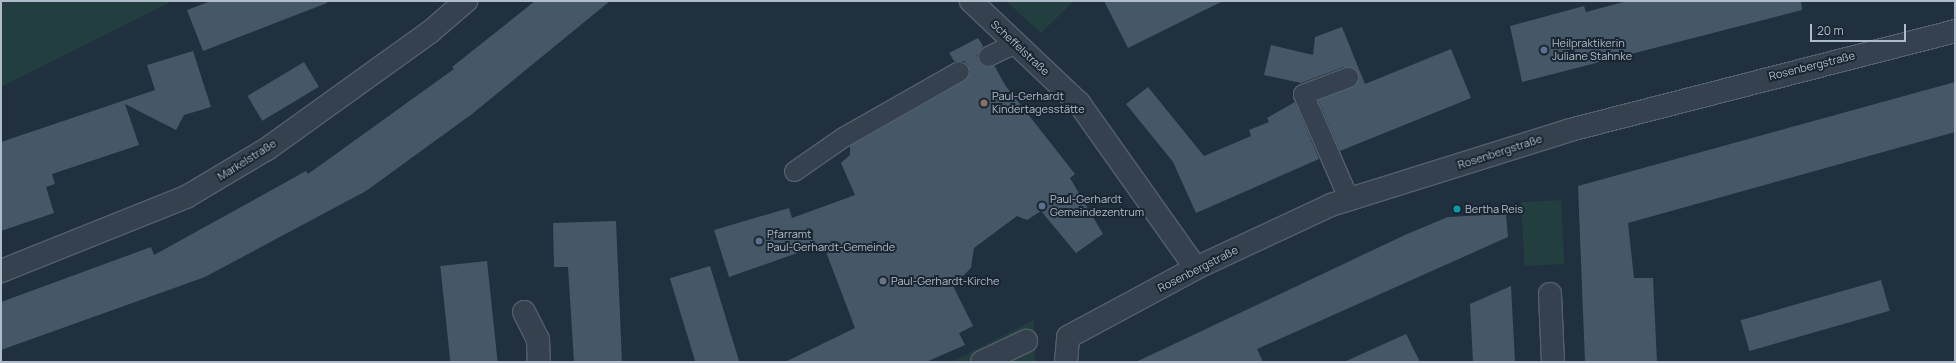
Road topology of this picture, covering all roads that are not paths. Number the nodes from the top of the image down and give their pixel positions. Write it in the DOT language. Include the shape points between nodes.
graph roads {
  1 [pos="466,1"];
  2 [pos="970,1"];
  3 [pos="1955,30"];
  4 [pos="1015,43"];
  5 [pos="988,56"];
  6 [pos="959,71"];
  7 [pos="1348,77"];
  8 [pos="794,171"];
  9 [pos="1349,200"];
  10 [pos="1196,268"];
  11 [pos="1,271"];
  12 [pos="1550,294"];
  13 [pos="524,312"];
  14 [pos="1026,341"];
  15 [pos="539,362"];
  16 [pos="982,362"];
  17 [pos="1066,362"];
  18 [pos="1553,362"];
  1 -- 11 [label="street, Markelstraße" via="430,32 267,148 186,197"];
  2 -- 4 [label="street, Scheffelstraße"];
  3 -- 9 [label="street, Rosenbergstraße" via="1578,128"];
  4 -- 5 [label="lane"];
  4 -- 10 [label="street, Scheffelstraße" via="1079,103"];
  6 -- 8 [label="lane" via="843,137"];
  7 -- 9 [label="lane" via="1303,94"];
  9 -- 10 [label="street, Rosenbergstraße"];
  10 -- 17 [label="street, Rosenbergstraße" via="1068,337"];
  12 -- 18 [label="street"];
  13 -- 15 [label="street" via="538,339"];
  14 -- 16 [label="street"];
}
